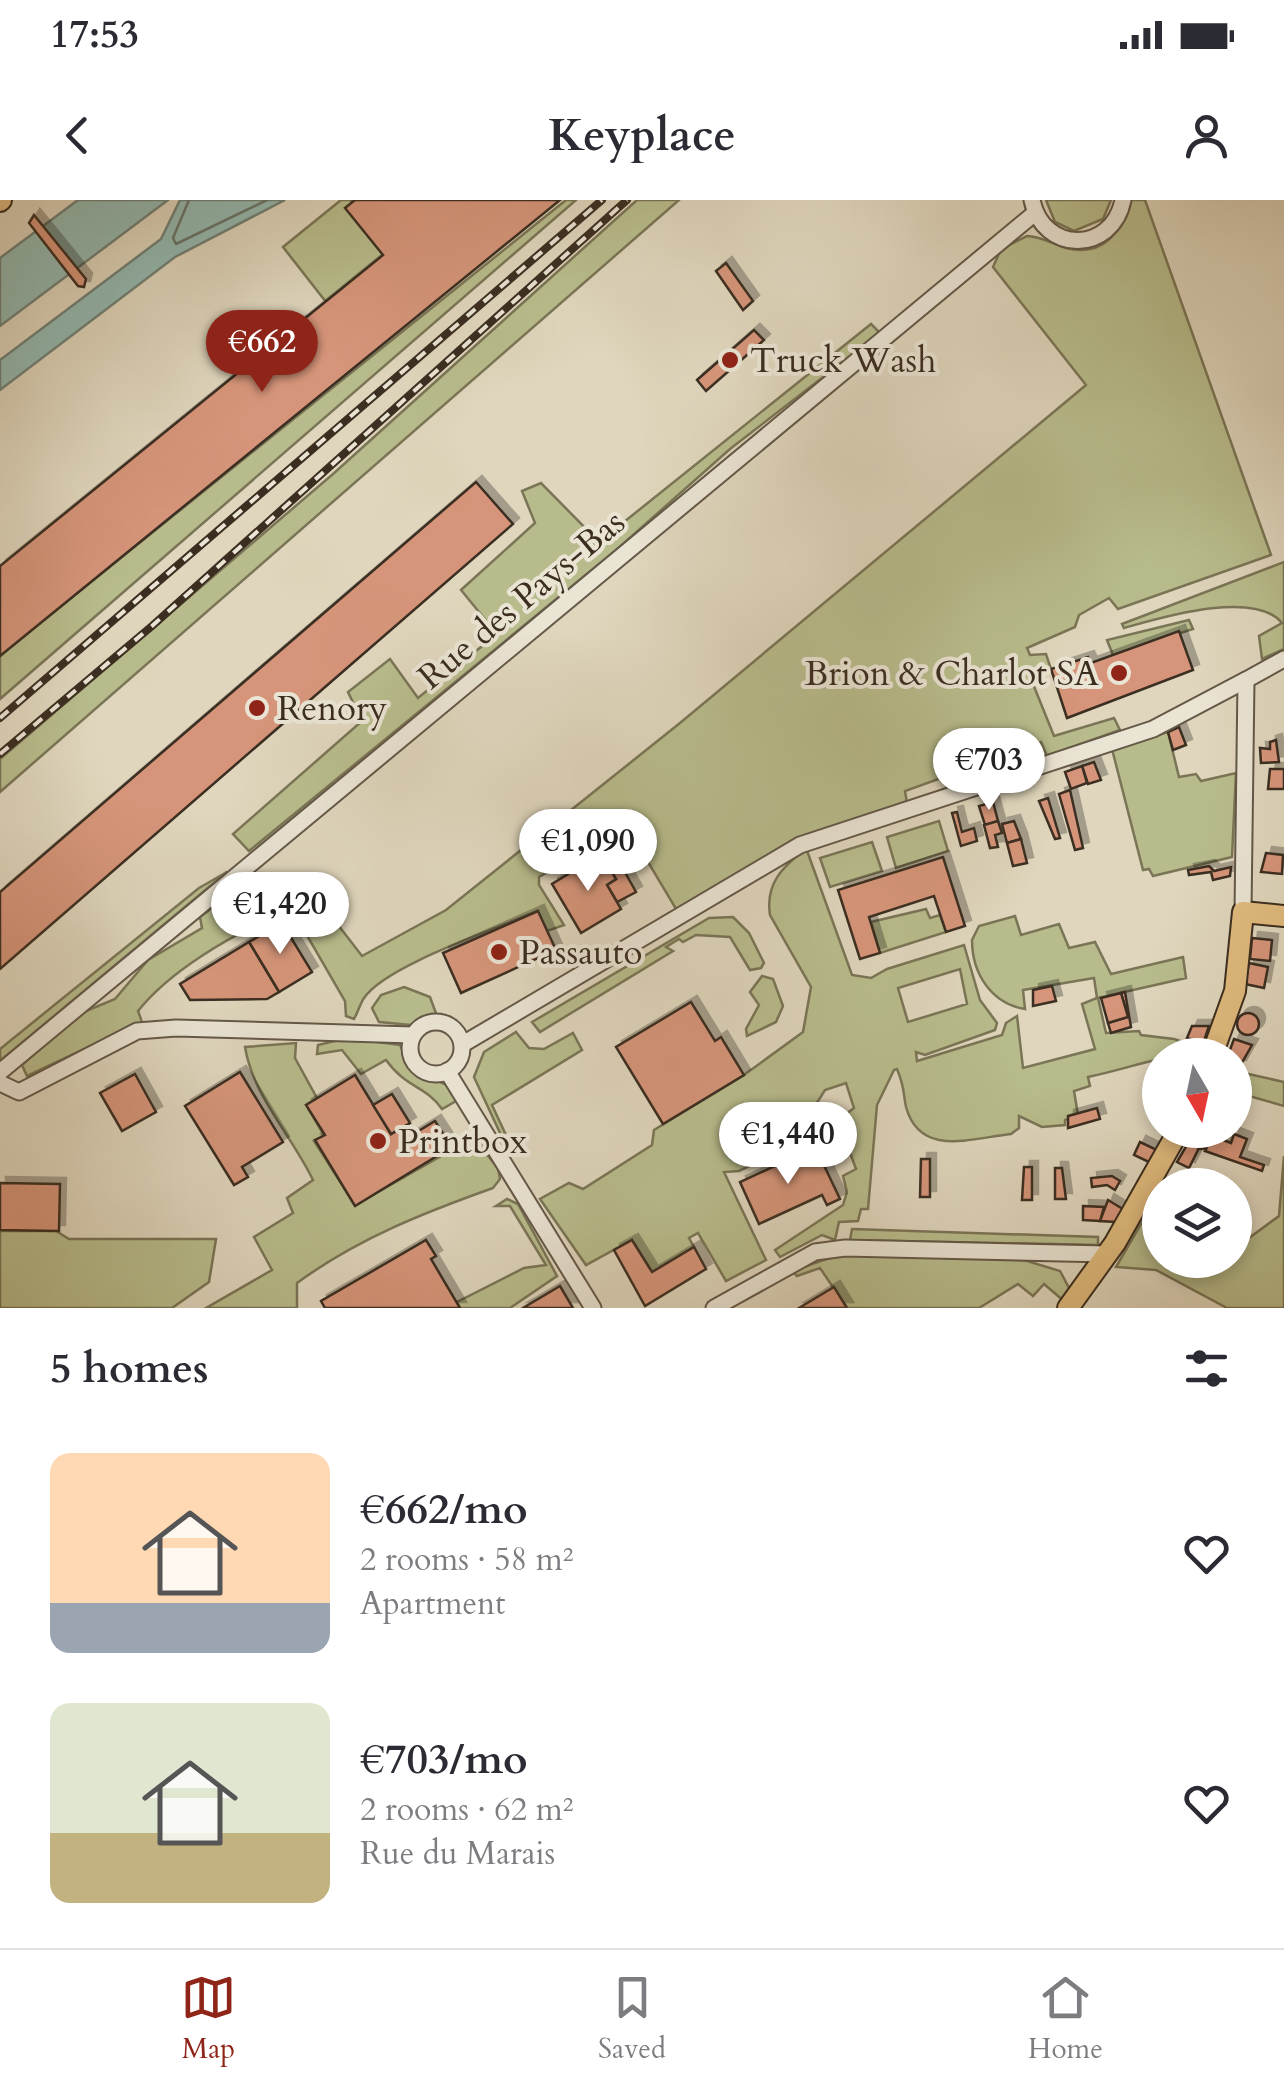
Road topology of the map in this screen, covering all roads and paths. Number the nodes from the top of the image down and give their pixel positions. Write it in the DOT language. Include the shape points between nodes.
graph roads {
  1 [pos="1123,200"];
  2 [pos="1034,206"];
  3 [pos="1284,659"];
  4 [pos="1246,680"];
  5 [pos="1243,912"];
  6 [pos="1284,916"];
  7 [pos="413,1035"];
  8 [pos="1218,1038"];
  9 [pos="463,1044"];
  10 [pos="448,1071"];
  11 [pos="0,1072"];
  12 [pos="0,1083"];
  13 [pos="1169,1148"];
  14 [pos="1107,1254"];
  15 [pos="593,1308"];
  16 [pos="714,1308"];
  17 [pos="1068,1308"];
  1 -- 2 [label="street, Rue des Pays-Bas" via="1110,229 1083,242 1054,236"];
  2 -- 11 [label="street, Rue des Pays-Bas"];
  3 -- 4 [label="street"];
  4 -- 5 [label="street"];
  4 -- 9 [label="street" via="1154,729 800,845"];
  5 -- 6 [label="main road"];
  5 -- 8 [label="main road" via="1235,991"];
  7 -- 9 [label="street" via="424,1024 440,1022 454,1028"];
  7 -- 10 [label="street" via="411,1056 420,1068"];
  7 -- 12 [label="street" via="137,1031 19,1092"];
  9 -- 10 [label="street"];
  10 -- 15 [label="street"];
  13 -- 14 [label="main road"];
  14 -- 16 [label="street" via="815,1252"];
  14 -- 17 [label="main road"];
}
